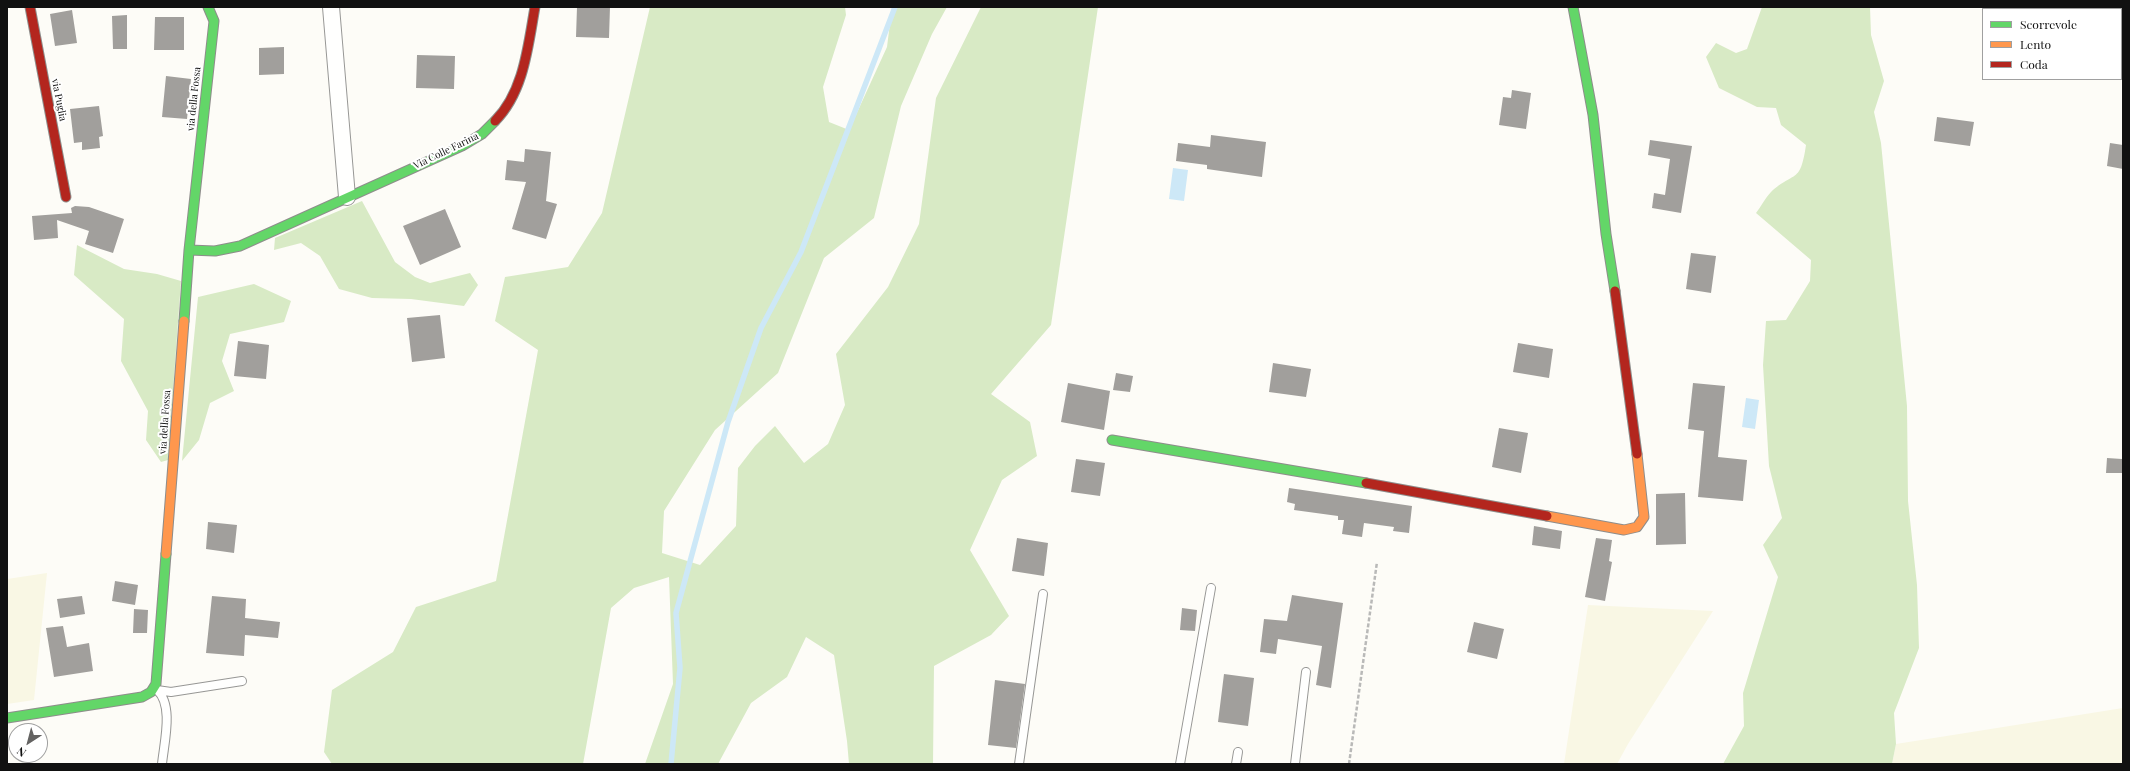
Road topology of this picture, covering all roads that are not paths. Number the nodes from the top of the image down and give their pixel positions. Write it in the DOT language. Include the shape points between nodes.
graph roads {
  1 [pos="30,7"];
  2 [pos="208,7"];
  3 [pos="331,7"];
  4 [pos="535,7"];
  5 [pos="1574,7"];
  6 [pos="66,197"];
  7 [pos="347,197"];
  8 [pos="189,250"];
  9 [pos="1112,440"];
  10 [pos="1211,588"];
  11 [pos="1043,594"];
  12 [pos="1306,672"];
  13 [pos="242,681"];
  14 [pos="156,689"];
  15 [pos="7,718"];
  16 [pos="1238,752"];
  17 [pos="162,764"];
  18 [pos="1019,764"];
  19 [pos="1180,764"];
  20 [pos="1236,764"];
  21 [pos="1295,764"];
  1 -- 6 [label="street, via Puglia"];
  2 -- 8 [label="street, via della Fossa" via="214,21"];
  3 -- 7 [label="street"];
  4 -- 7 [label="street, Via Colle Farina" via="518,87 506,109 486,131 473,140"];
  5 -- 9 [label="street" via="1593,115 1606,234 1624,348 1644,517 1640,525 1631,530 1624,530"];
  7 -- 8 [label="street, Via Colle Farina" via="234,248 209,252"];
  8 -- 14 [label="street, via della Fossa"];
  10 -- 19 [label="lane"];
  11 -- 18 [label="lane"];
  12 -- 21 [label="lane"];
  13 -- 14 [label="lane" via="171,692"];
  14 -- 15 [label="street" via="142,697"];
  14 -- 17 [label="lane" via="163,696 166,706"];
  16 -- 20 [label="lane"];
}
